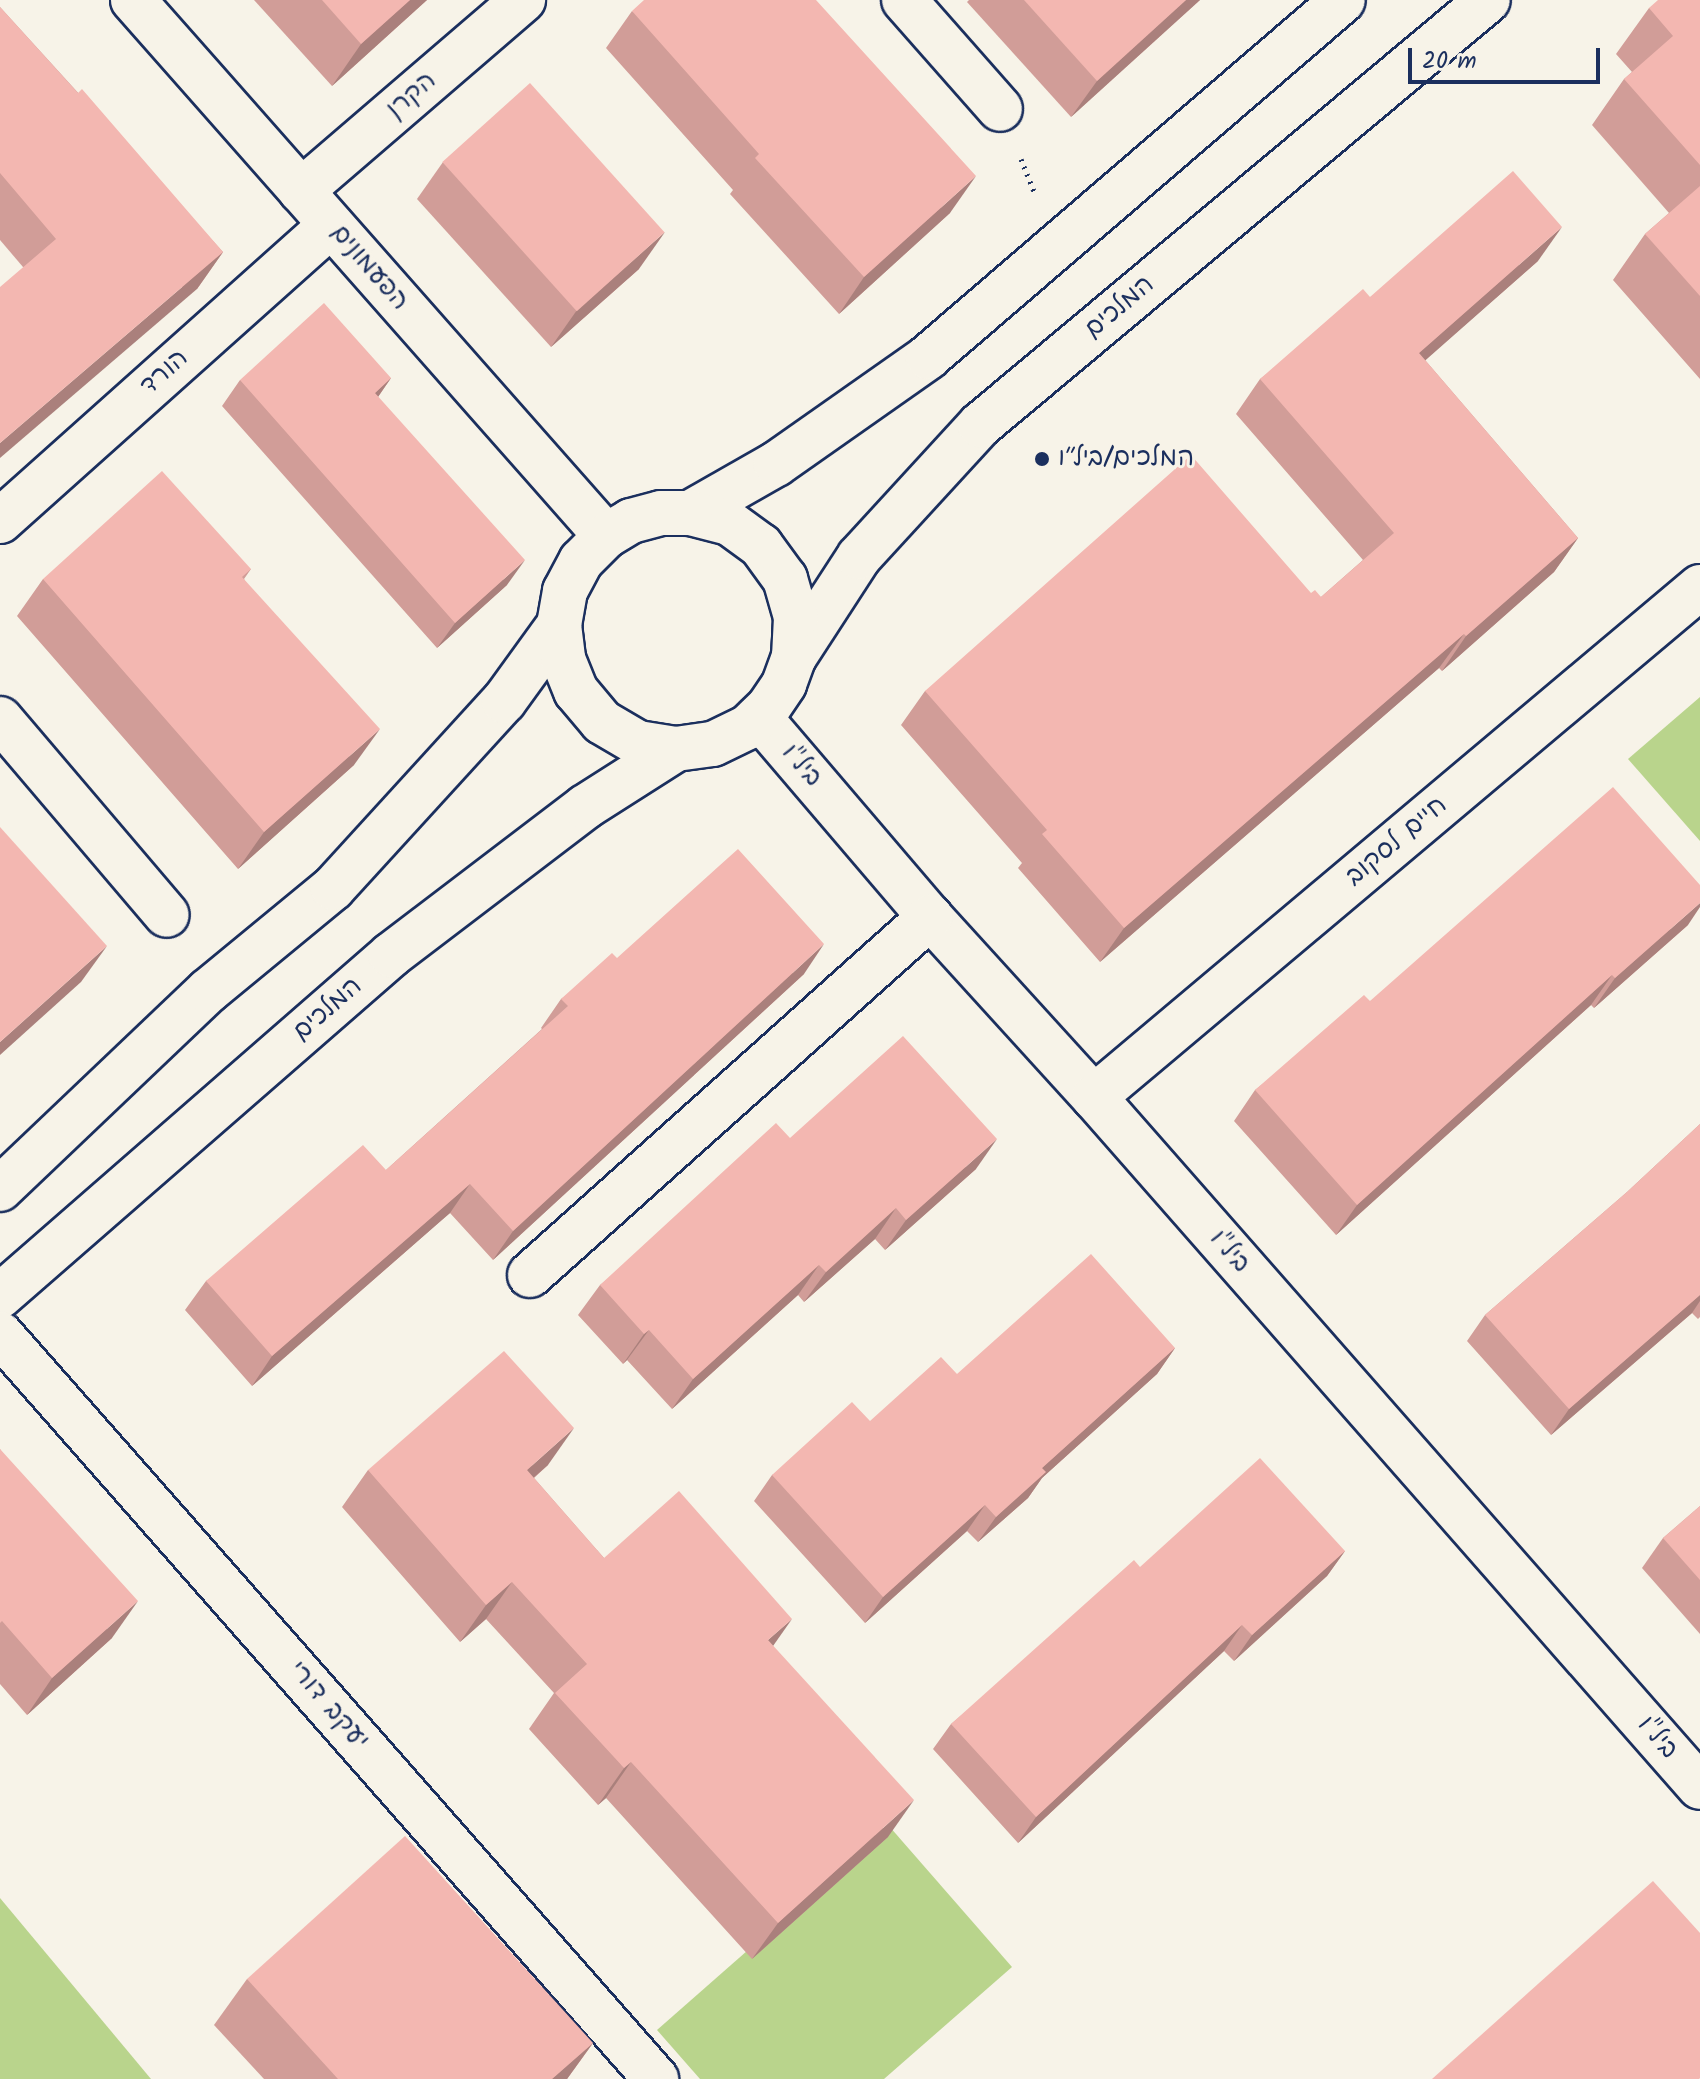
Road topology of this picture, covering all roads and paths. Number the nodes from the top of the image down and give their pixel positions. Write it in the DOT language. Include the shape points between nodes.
graph roads {
  1 [pos="133,0"];
  2 [pos="523,0"];
  3 [pos="904,0"];
  4 [pos="1343,0"];
  5 [pos="1488,0"];
  6 [pos="1000,109"];
  7 [pos="301,191"];
  8 [pos="331,225"];
  9 [pos="1056,243"];
  10 [pos="690,513"];
  11 [pos="0,521"];
  12 [pos="606,536"];
  13 [pos="1700,587"];
  14 [pos="559,625"];
  15 [pos="794,657"];
  16 [pos="759,717"];
  17 [pos="0,719"];
  18 [pos="676,749"];
  19 [pos="167,915"];
  20 [pos="930,917"];
  21 [pos="1094,1097"];
  22 [pos="0,1189"];
  23 [pos="530,1275"];
  24 [pos="0,1296"];
  25 [pos="0,1334"];
  26 [pos="1700,1787"];
  27 [pos="656,2079"];
  1 -- 7 [label="street, הפעמונים"];
  2 -- 7 [label="street, הקרן"];
  3 -- 6 [label="street"];
  4 -- 9 [label="street"];
  5 -- 15 [label="street, המלכים" via="980,425 859,557"];
  6 -- 9 [label="path"];
  7 -- 8 [label="street, הפעמונים"];
  8 -- 11 [label="street, הורד"];
  8 -- 12 [label="street, הפעמונים"];
  9 -- 10 [label="street" via="928,357 776,464"];
  10 -- 12 [label="street" via="631,521"];
  10 -- 15 [label="street" via="729,523 761,546 785,579 796,617"];
  12 -- 14 [label="street" via="581,561 565,591"];
  13 -- 21 [label="street, חיים לסקוב"];
  14 -- 18 [label="street" via="563,659 576,691 602,722 638,743"];
  14 -- 22 [label="street" via="504,701 333,888 208,991"];
  15 -- 16 [label="street" via="784,684"];
  16 -- 18 [label="street" via="713,744"];
  16 -- 20 [label="street, ביל\"ו"];
  17 -- 19 [label="street"];
  18 -- 24 [label="street, המלכים" via="585,807 391,955"];
  20 -- 21 [label="street, ביל\"ו"];
  20 -- 23 [label="street"];
  21 -- 26 [label="street, ביל\"ו"];
  25 -- 27 [label="street, יעקב דורי"];
}
